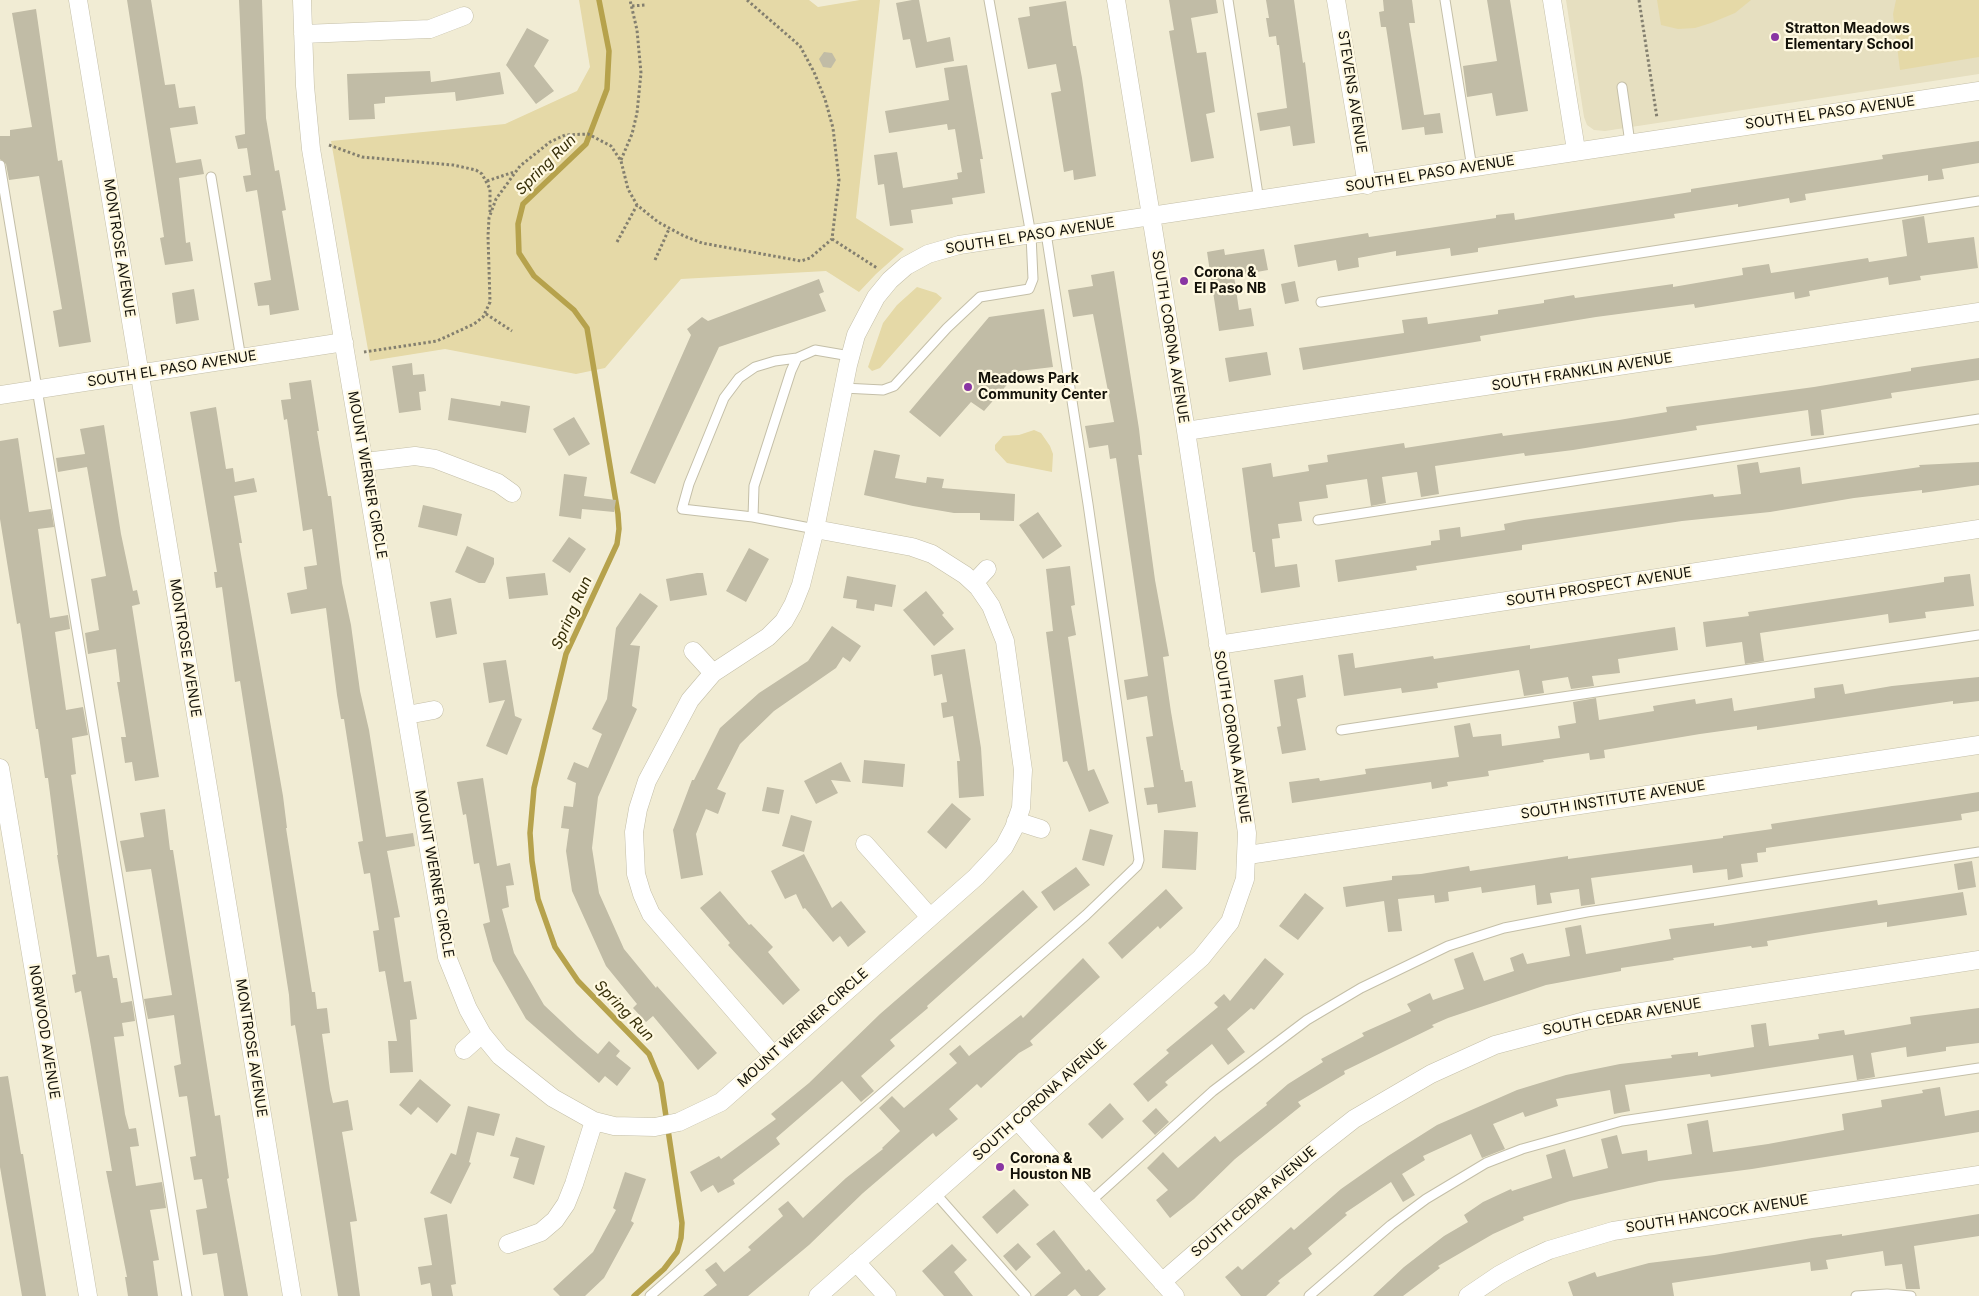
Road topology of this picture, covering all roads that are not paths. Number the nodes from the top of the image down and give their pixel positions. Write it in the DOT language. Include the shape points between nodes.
graph roads {
  1 [pos="78,0"];
  2 [pos="302,0"];
  3 [pos="989,0"];
  4 [pos="1116,0"];
  5 [pos="1228,0"];
  6 [pos="1336,0"];
  7 [pos="1445,0"];
  8 [pos="1552,0"];
  9 [pos="464,16"];
  10 [pos="303,34"];
  11 [pos="1622,87"];
  12 [pos="1979,91"];
  13 [pos="1630,143"];
  14 [pos="1576,150"];
  15 [pos="0,165"];
  16 [pos="1472,168"];
  17 [pos="211,177"];
  18 [pos="1367,185"];
  19 [pos="1260,201"];
  20 [pos="1979,201"];
  21 [pos="1152,217"];
  22 [pos="1038,234"];
  23 [pos="1321,302"];
  24 [pos="1979,312"];
  25 [pos="344,342"];
  26 [pos="850,356"];
  27 [pos="797,358"];
  28 [pos="241,359"];
  29 [pos="140,374"];
  30 [pos="843,388"];
  31 [pos="38,390"];
  32 [pos="0,395"];
  33 [pos="1979,418"];
  34 [pos="1186,431"];
  35 [pos="365,462"];
  36 [pos="512,493"];
  37 [pos="753,517"];
  38 [pos="1318,520"];
  39 [pos="1979,528"];
  40 [pos="815,529"];
  41 [pos="987,569"];
  42 [pos="974,583"];
  43 [pos="1979,635"];
  44 [pos="1218,644"];
  45 [pos="692,651"];
  46 [pos="713,673"];
  47 [pos="434,710"];
  48 [pos="407,715"];
  49 [pos="1341,730"];
  50 [pos="1979,745"];
  51 [pos="0,768"];
  52 [pos="1016,821"];
  53 [pos="1041,829"];
  54 [pos="865,844"];
  55 [pos="1979,852"];
  56 [pos="1248,855"];
  57 [pos="929,916"];
  58 [pos="1979,960"];
  59 [pos="482,1034"];
  60 [pos="464,1050"];
  61 [pos="773,1055"];
  62 [pos="1979,1068"];
  63 [pos="1017,1120"];
  64 [pos="594,1121"];
  65 [pos="1979,1175"];
  66 [pos="934,1193"];
  67 [pos="1090,1202"];
  68 [pos="508,1244"];
  69 [pos="856,1262"];
  70 [pos="1162,1282"];
  71 [pos="88,1296"];
  72 [pos="187,1296"];
  73 [pos="292,1296"];
  74 [pos="650,1296"];
  75 [pos="818,1296"];
  76 [pos="887,1296"];
  77 [pos="1026,1296"];
  78 [pos="1175,1296"];
  79 [pos="1309,1296"];
  80 [pos="1468,1296"];
  81 [pos="1856,1296"];
  82 [pos="1911,1296"];
  1 -- 29 [label="street, MONTROSE AVENUE"];
  2 -- 10 [label="street, MOUNT WERNER CIRCLE"];
  3 -- 22 [label="lane"];
  4 -- 21 [label="street, SOUTH CORONA AVENUE"];
  5 -- 19 [label="lane"];
  6 -- 18 [label="street, STEVENS AVENUE"];
  7 -- 16 [label="lane"];
  8 -- 14 [label="street"];
  9 -- 10 [label="street" via="430,29"];
  10 -- 25 [label="street, MOUNT WERNER CIRCLE" via="312,149"];
  11 -- 13 [label="lane"];
  12 -- 13 [label="street, SOUTH EL PASO AVENUE"];
  13 -- 14 [label="street, SOUTH EL PASO AVENUE"];
  14 -- 16 [label="street, SOUTH EL PASO AVENUE"];
  15 -- 31 [label="lane"];
  16 -- 18 [label="street, SOUTH EL PASO AVENUE"];
  17 -- 28 [label="lane"];
  18 -- 19 [label="street, SOUTH EL PASO AVENUE"];
  19 -- 21 [label="street, SOUTH EL PASO AVENUE"];
  20 -- 23 [label="lane"];
  21 -- 22 [label="street, SOUTH EL PASO AVENUE"];
  21 -- 34 [label="street, SOUTH CORONA AVENUE"];
  22 -- 26 [label="street, SOUTH EL PASO AVENUE" via="944,248 906,266 890,280 866,312"];
  22 -- 30 [label="lane" via="1029,289 980,297 894,386 883,390"];
  22 -- 74 [label="lane" via="1090,514 1139,860 1137,866 1086,915"];
  24 -- 34 [label="street, SOUTH FRANKLIN AVENUE"];
  25 -- 28 [label="street, SOUTH EL PASO AVENUE"];
  25 -- 35 [label="street, MOUNT WERNER CIRCLE"];
  26 -- 27 [label="lane" via="815,350"];
  26 -- 30 [label="street, SOUTH EL PASO AVENUE"];
  27 -- 37 [label="lane" via="754,486"];
  27 -- 37 [label="lane" via="755,367 734,384 724,398 682,509"];
  28 -- 29 [label="street, SOUTH EL PASO AVENUE"];
  29 -- 31 [label="street, SOUTH EL PASO AVENUE"];
  29 -- 73 [label="street, MONTROSE AVENUE"];
  30 -- 40 [label="street, SOUTH EL PASO AVENUE"];
  31 -- 32 [label="street, SOUTH EL PASO AVENUE"];
  31 -- 72 [label="lane"];
  33 -- 38 [label="lane"];
  34 -- 44 [label="street, SOUTH CORONA AVENUE"];
  35 -- 36 [label="street" via="415,456 436,459 498,483"];
  35 -- 48 [label="street, MOUNT WERNER CIRCLE"];
  37 -- 40 [label="lane"];
  39 -- 44 [label="street, SOUTH PROSPECT AVENUE"];
  40 -- 42 [label="street, MOUNT WERNER CIRCLE" via="912,547 947,562"];
  40 -- 46 [label="street, SOUTH EL PASO AVENUE" via="801,585 784,621 768,637"];
  41 -- 42 [label="street"];
  42 -- 52 [label="street, MOUNT WERNER CIRCLE" via="991,606 1005,641 1023,770 1023,790"];
  43 -- 49 [label="lane"];
  44 -- 56 [label="street, SOUTH CORONA AVENUE"];
  45 -- 46 [label="street"];
  46 -- 61 [label="street, SOUTH EL PASO AVENUE" via="690,700 647,781 634,832 636,874 645,900 663,930"];
  47 -- 48 [label="street"];
  48 -- 59 [label="street, MOUNT WERNER CIRCLE" via="447,957"];
  50 -- 56 [label="street, SOUTH INSTITUTE AVENUE"];
  51 -- 71 [label="street, NORWOOD AVENUE"];
  52 -- 53 [label="street"];
  52 -- 57 [label="street, MOUNT WERNER CIRCLE" via="1004,847 992,861"];
  54 -- 57 [label="street"];
  55 -- 67 [label="lane" via="1587,912 1504,928 1448,946 1361,988 1307,1020 1213,1091"];
  56 -- 63 [label="street, SOUTH CORONA AVENUE" via="1240,899 1230,922 1217,940"];
  57 -- 61 [label="street, MOUNT WERNER CIRCLE"];
  58 -- 70 [label="street, SOUTH CEDAR AVENUE" via="1589,1020 1495,1045 1430,1074 1354,1120 1307,1156"];
  59 -- 60 [label="street"];
  59 -- 64 [label="street, MOUNT WERNER CIRCLE" via="500,1056 522,1074 554,1098"];
  61 -- 64 [label="street, MOUNT WERNER CIRCLE" via="720,1102 679,1122 655,1127 614,1126"];
  62 -- 79 [label="lane" via="1622,1121 1522,1149 1486,1163 1426,1199"];
  63 -- 66 [label="street, SOUTH CORONA AVENUE"];
  63 -- 67 [label="street"];
  64 -- 68 [label="street" via="574,1184 555,1220 541,1232"];
  65 -- 80 [label="street, SOUTH HANCOCK AVENUE" via="1613,1231 1584,1238 1532,1258"];
  66 -- 69 [label="street, SOUTH CORONA AVENUE"];
  66 -- 77 [label="lane"];
  67 -- 70 [label="street"];
  69 -- 75 [label="street, SOUTH CORONA AVENUE"];
  69 -- 76 [label="street"];
  70 -- 78 [label="street"];
  81 -- 82 [label="lane"];
}
